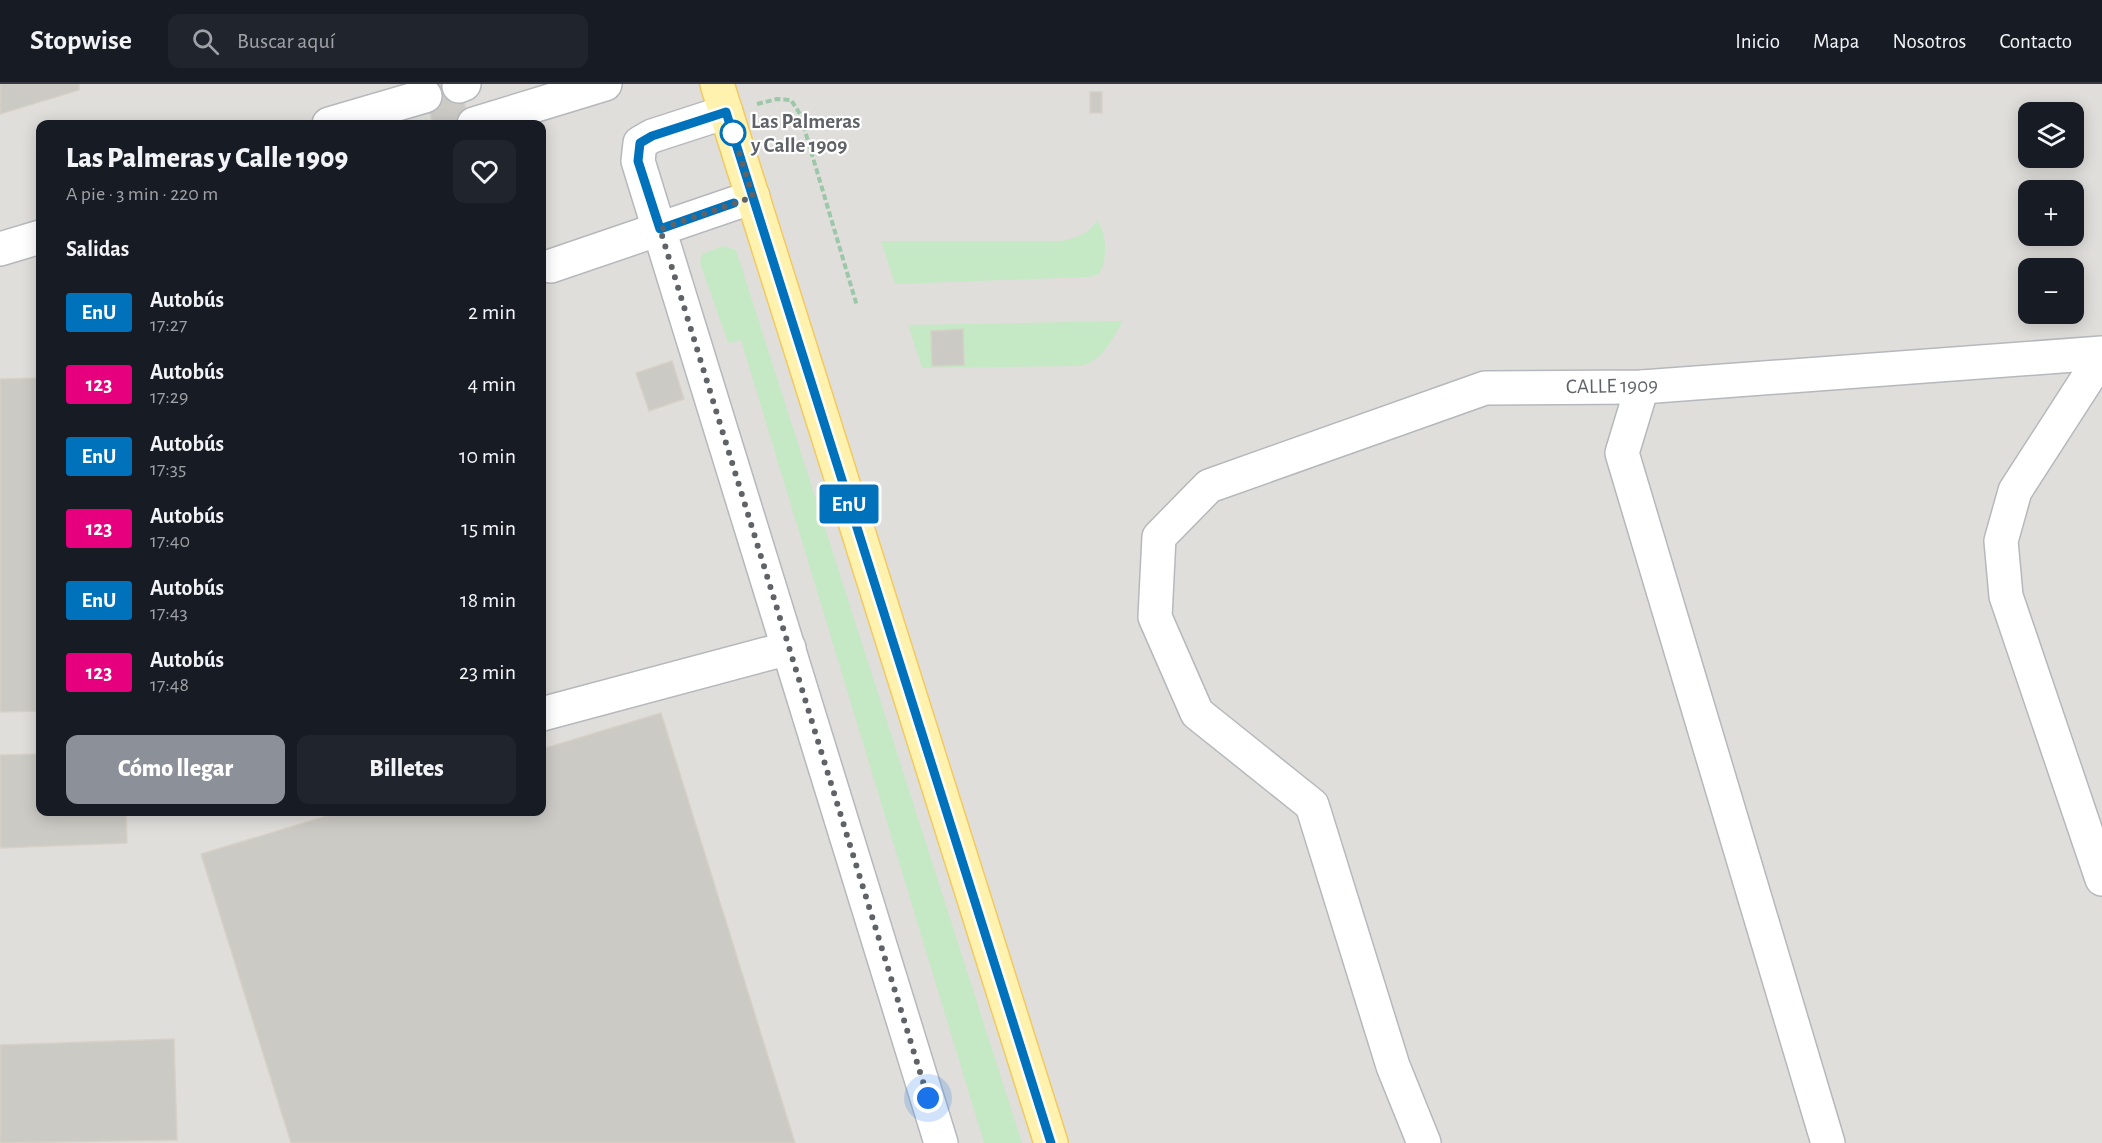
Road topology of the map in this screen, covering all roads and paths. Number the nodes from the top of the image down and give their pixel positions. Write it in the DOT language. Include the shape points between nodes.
graph roads {
  1 [pos="605,84"];
  2 [pos="425,96"];
  3 [pos="722,98"];
  4 [pos="343,120"];
  5 [pos="487,120"];
  6 [pos="753,197"];
  7 [pos="660,229"];
  8 [pos="36,238"];
  9 [pos="0,249"];
  10 [pos="550,266"];
  11 [pos="857,306"];
  12 [pos="2102,354"];
  13 [pos="1642,387"];
  14 [pos="789,648"];
  15 [pos="546,713"];
  16 [pos="2102,879"];
  17 [pos="941,1143"];
  18 [pos="1051,1143"];
  19 [pos="1424,1143"];
  20 [pos="1828,1143"];
  1 -- 5 [label="lane"];
  2 -- 4 [label="lane"];
  3 -- 6 [label="main road"];
  3 -- 7 [label="lane" via="640,143 638,161"];
  3 -- 11 [label="path" via="791,100 800,114"];
  6 -- 7 [label="lane"];
  6 -- 18 [label="main road"];
  7 -- 10 [label="lane"];
  7 -- 14 [label="lane"];
  8 -- 9 [label="lane"];
  12 -- 13 [label="lane, CALLE 1909"];
  12 -- 16 [label="lane" via="2015,491 2001,541 2006,596"];
  13 -- 19 [label="lane, CALLE 1909" via="1485,388 1209,486 1159,537 1155,617 1197,713 1312,805 1393,1066"];
  13 -- 20 [label="lane" via="1622,453"];
  14 -- 15 [label="lane"];
  14 -- 17 [label="lane"];
}
